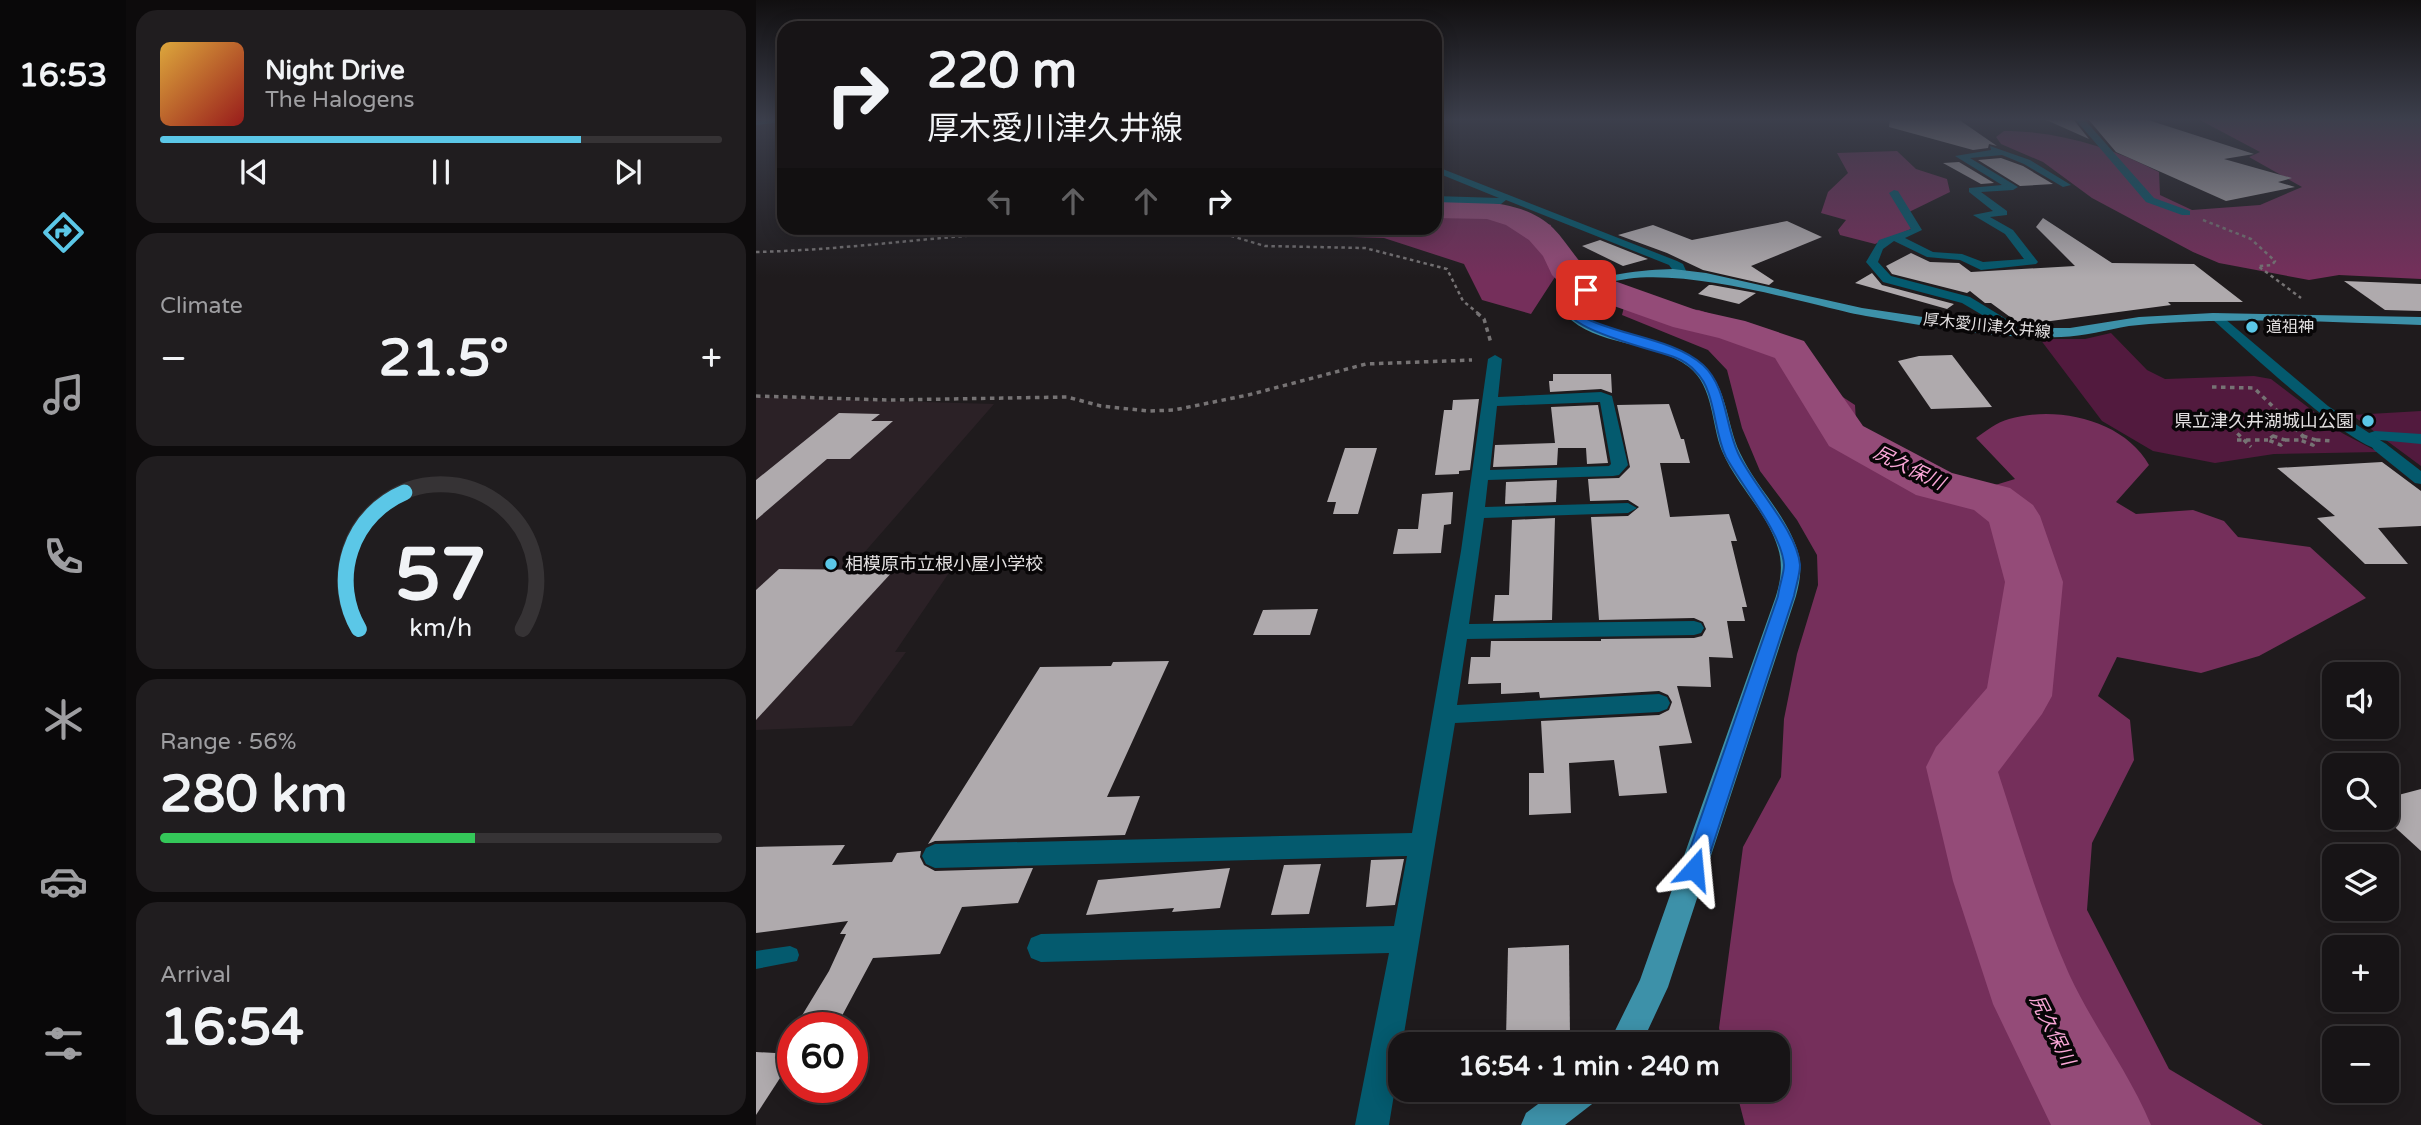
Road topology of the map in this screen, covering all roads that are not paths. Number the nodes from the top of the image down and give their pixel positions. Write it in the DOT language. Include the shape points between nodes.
graph roads {
  1 [pos="1442,172"];
  2 [pos="1986,172"];
  3 [pos="2041,172"];
  4 [pos="2125,172"];
  5 [pos="2066,185"];
  6 [pos="1894,193"];
  7 [pos="1442,199"];
  8 [pos="1512,200"];
  9 [pos="2186,214"];
  10 [pos="1898,238"];
  11 [pos="1681,273"];
  12 [pos="2218,317"];
  13 [pos="2421,321"];
  14 [pos="2016,331"];
  15 [pos="1495,359"];
  16 [pos="1490,402"];
  17 [pos="2421,439"];
  18 [pos="2372,440"];
  19 [pos="1482,475"];
  20 [pos="2421,479"];
  21 [pos="1628,508"];
  22 [pos="1477,513"];
  23 [pos="1694,628"];
  24 [pos="1458,632"];
  25 [pos="1659,703"];
  26 [pos="1443,715"];
  27 [pos="1421,844"];
  28 [pos="935,856"];
  29 [pos="1406,939"];
  30 [pos="1041,948"];
  31 [pos="790,955"];
  32 [pos="756,960"];
  33 [pos="1631,1032"];
  34 [pos="1569,1102"];
  35 [pos="1373,1125"];
  36 [pos="1538,1125"];
  1 -- 8 [label="street"];
  2 -- 10 [label="street" via="2013,187 1972,190 2003,213 1978,215 2009,232 2032,262 1981,266 1962,257 1931,255"];
  3 -- 5 [label="street"];
  4 -- 9 [label="street" via="2150,200"];
  6 -- 10 [label="street" via="1917,230"];
  7 -- 8 [label="street"];
  8 -- 11 [label="street" via="1673,263"];
  10 -- 14 [label="street" via="1878,246 1871,262 1879,273 1966,300"];
  11 -- 14 [label="main road, 厚木愛川津久井線" via="1837,307"];
  11 -- 33 [label="main road, 厚木愛川津久井線" via="1637,276 1593,287 1578,294 1572,311 1594,327 1680,355 1700,368 1715,393 1732,455 1782,535 1792,564 1786,596 1675,926"];
  12 -- 13 [label="main road, 厚木愛川津久井線"];
  12 -- 14 [label="main road, 厚木愛川津久井線" via="2143,321 2067,333"];
  12 -- 18 [label="street" via="2284,377"];
  15 -- 16 [label="street"];
  16 -- 19 [label="street"];
  16 -- 19 [label="street" via="1607,399 1620,465 1613,471"];
  17 -- 18 [label="street"];
  18 -- 20 [label="street"];
  19 -- 22 [label="street"];
  21 -- 22 [label="street"];
  22 -- 24 [label="street"];
  23 -- 24 [label="street"];
  24 -- 26 [label="street"];
  25 -- 26 [label="street"];
  26 -- 27 [label="street"];
  27 -- 28 [label="street"];
  27 -- 29 [label="street"];
  29 -- 30 [label="street"];
  29 -- 35 [label="street"];
  31 -- 32 [label="lane"];
  34 -- 36 [label="main road"];
}
